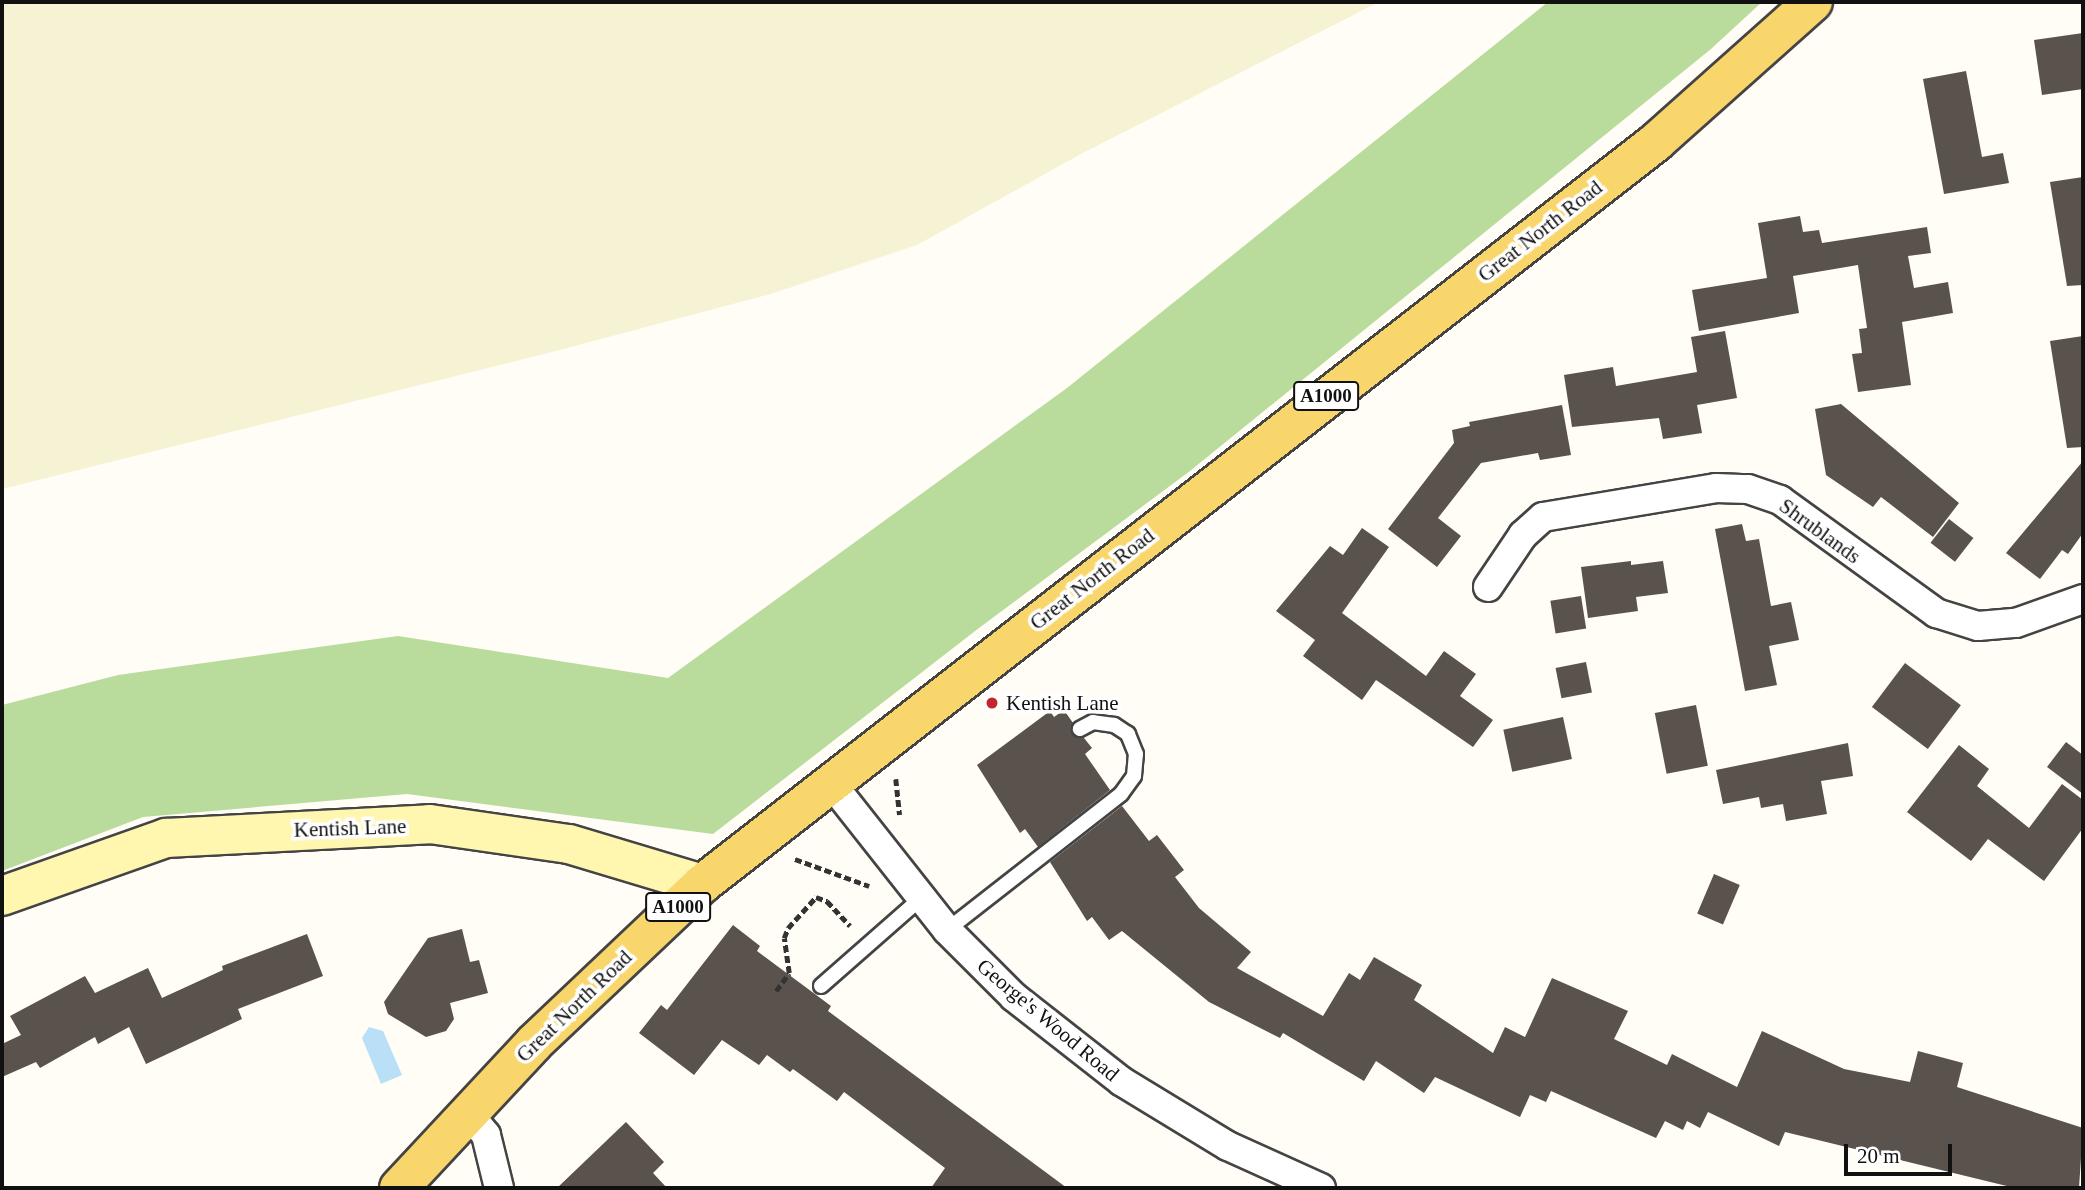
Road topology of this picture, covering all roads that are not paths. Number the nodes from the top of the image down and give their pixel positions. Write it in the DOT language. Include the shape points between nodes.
graph roads {
  1 [pos="1813,2"];
  2 [pos="1488,587"];
  3 [pos="2083,598"];
  4 [pos="1080,729"];
  5 [pos="831,783"];
  6 [pos="702,884"];
  7 [pos="2,897"];
  8 [pos="921,898"];
  9 [pos="947,930"];
  10 [pos="821,986"];
  11 [pos="467,1111"];
  12 [pos="399,1188"];
  13 [pos="499,1188"];
  14 [pos="1321,1188"];
  1 -- 5 [label="main road, Great North Road / A1000" via="1656,142"];
  2 -- 3 [label="street, Shrublands" via="1523,535 1544,517 1738,488 1780,500 1922,606 1978,626 2035,619"];
  4 -- 9 [label="lane" via="1093,722 1114,725 1128,734 1136,754 1134,776 1121,794"];
  5 -- 6 [label="main road, Great North Road / A1000"];
  5 -- 8 [label="street, George's Wood Road"];
  6 -- 7 [label="main road, Kentish Lane" via="569,844 430,824 166,838"];
  6 -- 11 [label="main road, Great North Road / A1000"];
  8 -- 9 [label="street, George's Wood Road"];
  8 -- 10 [label="lane"];
  9 -- 14 [label="street, George's Wood Road" via="1014,997 1121,1081 1228,1146"];
  11 -- 12 [label="main road, Great North Road / A1000"];
  11 -- 13 [label="street" via="486,1135"];
}
